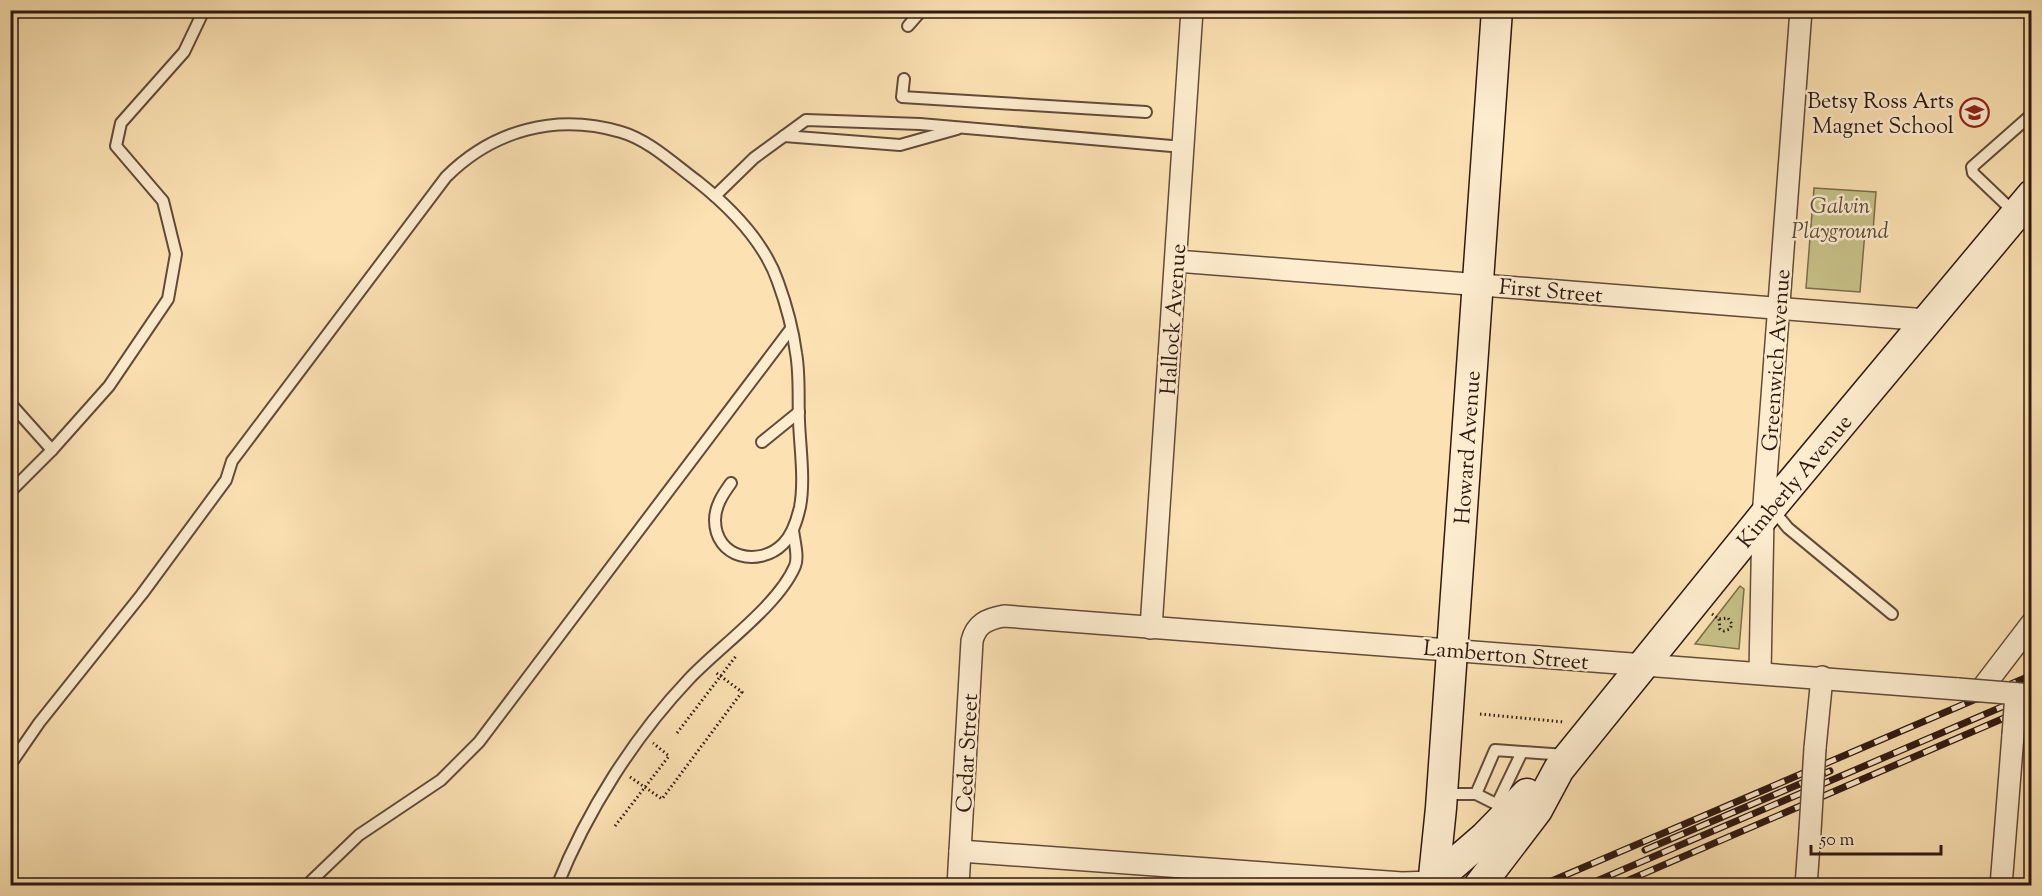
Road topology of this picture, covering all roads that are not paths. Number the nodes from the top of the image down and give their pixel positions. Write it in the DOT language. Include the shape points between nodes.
graph roads {
  1 [pos="204,10"];
  2 [pos="922,10"];
  3 [pos="1192,10"];
  4 [pos="1497,10"];
  5 [pos="1801,10"];
  6 [pos="908,26"];
  7 [pos="904,80"];
  8 [pos="1146,112"];
  9 [pos="2031,115"];
  10 [pos="963,128"];
  11 [pos="784,136"];
  12 [pos="1183,147"];
  13 [pos="715,196"];
  14 [pos="2024,205"];
  15 [pos="1176,261"];
  16 [pos="1478,284"];
  17 [pos="1779,309"];
  18 [pos="1927,320"];
  19 [pos="790,330"];
  20 [pos="10,403"];
  21 [pos="799,412"];
  22 [pos="762,442"];
  23 [pos="52,450"];
  24 [pos="731,483"];
  25 [pos="10,492"];
  26 [pos="1767,513"];
  27 [pos="793,530"];
  28 [pos="1892,614"];
  29 [pos="2031,623"];
  30 [pos="981,624"];
  31 [pos="1151,628"];
  32 [pos="1453,649"];
  33 [pos="1645,665"];
  34 [pos="1760,673"];
  35 [pos="1822,677"];
  36 [pos="1984,684"];
  37 [pos="2024,694"];
  38 [pos="1522,752"];
  39 [pos="1565,762"];
  40 [pos="10,765"];
  41 [pos="1442,794"];
  42 [pos="1476,794"];
  43 [pos="1504,808"];
  44 [pos="960,851"];
  45 [pos="1433,884"];
  46 [pos="306,885"];
  47 [pos="557,885"];
  48 [pos="958,885"];
  49 [pos="1479,885"];
  50 [pos="1806,885"];
  51 [pos="2001,885"];
  1 -- 23 [label="lane" via="184,52 121,123 116,146 163,201 176,254 168,299 109,386"];
  2 -- 6 [label="lane"];
  3 -- 12 [label="street, Hallock Avenue"];
  4 -- 16 [label="main road, Howard Avenue"];
  5 -- 17 [label="street, Greenwich Avenue"];
  7 -- 8 [label="lane" via="902,97"];
  9 -- 14 [label="lane" via="1972,167 1973,173"];
  10 -- 11 [label="lane" via="900,145"];
  10 -- 11 [label="lane" via="806,120"];
  10 -- 12 [label="lane"];
  11 -- 13 [label="lane" via="754,158"];
  12 -- 15 [label="street, Hallock Avenue"];
  13 -- 19 [label="lane" via="755,238 778,281"];
  13 -- 40 [label="lane" via="657,150 622,132 590,127 529,128 497,138 466,157 446,177 232,461 226,480"];
  14 -- 18 [label="main road, Kimberly Avenue"];
  15 -- 16 [label="street, First Street"];
  15 -- 31 [label="street, Hallock Avenue"];
  16 -- 17 [label="street, First Street"];
  16 -- 32 [label="main road, Howard Avenue"];
  17 -- 18 [label="street, First Street"];
  17 -- 26 [label="street, Greenwich Avenue"];
  18 -- 26 [label="main road, Kimberly Avenue"];
  19 -- 21 [label="lane" via="796,353"];
  19 -- 46 [label="lane" via="479,741 441,780 359,835"];
  20 -- 23 [label="lane"];
  21 -- 22 [label="lane"];
  21 -- 27 [label="lane" via="800,506"];
  23 -- 25 [label="lane"];
  24 -- 27 [label="lane" via="714,519 724,547 736,555 761,556 775,551"];
  26 -- 28 [label="lane"];
  26 -- 33 [label="main road, Kimberly Avenue"];
  26 -- 34 [label="street, Greenwich Avenue"];
  27 -- 47 [label="lane" via="797,564 790,575 765,607 689,679 619,770 572,847"];
  29 -- 36 [label="street"];
  30 -- 31 [label="street, Lamberton Street" via="1004,616"];
  30 -- 44 [label="street, Cedar Street" via="972,641"];
  31 -- 32 [label="street, Lamberton Street"];
  32 -- 33 [label="street, Lamberton Street"];
  32 -- 41 [label="main road, Howard Avenue"];
  33 -- 34 [label="street, Lamberton Street"];
  33 -- 39 [label="main road, Kimberly Avenue"];
  34 -- 35 [label="street, Lamberton Street"];
  35 -- 36 [label="street, Lamberton Street, bridge" via="1958,689"];
  35 -- 50 [label="street, bridge"];
  36 -- 37 [label="street, Lamberton Street, bridge"];
  37 -- 51 [label="street, bridge" via="2013,735"];
  38 -- 39 [label="lane"];
  38 -- 42 [label="lane" via="1495,750"];
  38 -- 43 [label="lane"];
  39 -- 43 [label="main road" via="1521,799"];
  39 -- 49 [label="main road" via="1537,810"];
  41 -- 42 [label="lane"];
  41 -- 45 [label="main road, Howard Avenue"];
  42 -- 43 [label="lane"];
  43 -- 45 [label="main road" via="1485,837"];
  44 -- 45 [label="street"];
  44 -- 48 [label="street, Cedar Street"];
}
